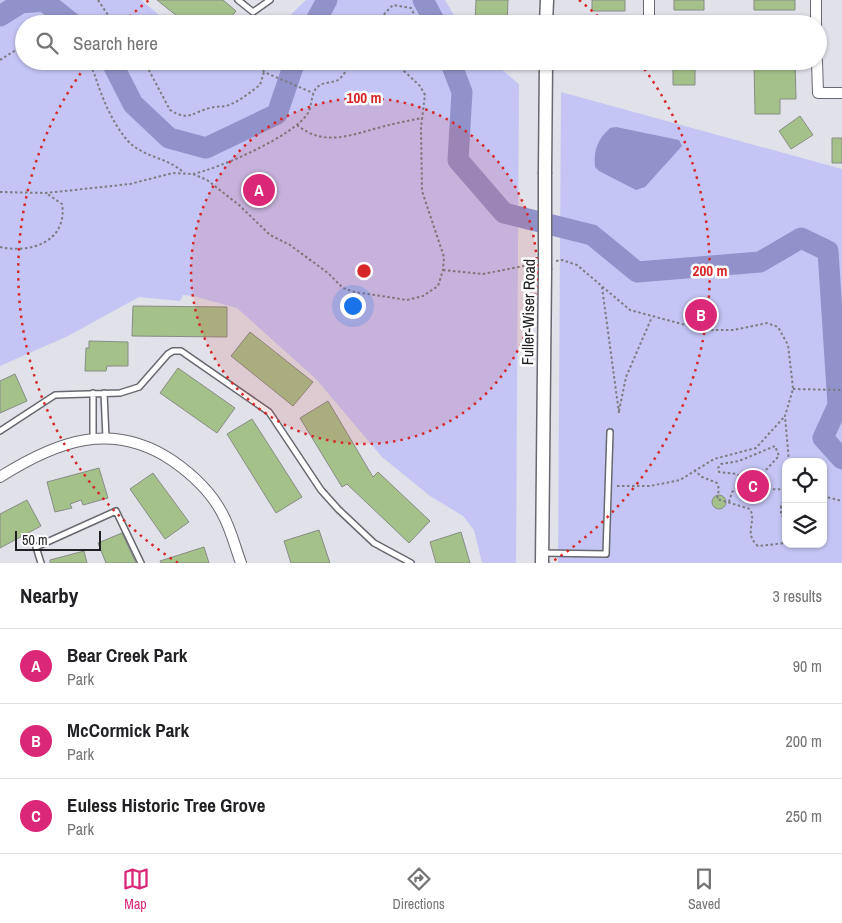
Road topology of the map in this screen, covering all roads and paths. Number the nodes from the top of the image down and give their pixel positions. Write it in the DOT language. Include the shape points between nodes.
graph roads {
  1 [pos="98,0"];
  2 [pos="238,0"];
  3 [pos="270,0"];
  4 [pos="546,0"];
  5 [pos="649,0"];
  6 [pos="816,0"];
  7 [pos="108,15"];
  8 [pos="385,15"];
  9 [pos="414,15"];
  10 [pos="546,15"];
  11 [pos="649,15"];
  12 [pos="816,15"];
  13 [pos="15,51"];
  14 [pos="0,60"];
  15 [pos="94,70"];
  16 [pos="149,70"];
  17 [pos="345,70"];
  18 [pos="405,70"];
  19 [pos="546,70"];
  20 [pos="817,70"];
  21 [pos="264,72"];
  22 [pos="313,93"];
  23 [pos="842,93"];
  24 [pos="423,118"];
  25 [pos="297,125"];
  26 [pos="184,173"];
  27 [pos="193,174"];
  28 [pos="0,192"];
  29 [pos="46,193"];
  30 [pos="0,247"];
  31 [pos="547,265"];
  32 [pos="443,270"];
  33 [pos="602,287"];
  34 [pos="653,316"];
  35 [pos="793,389"];
  36 [pos="842,390"];
  37 [pos="93,393"];
  38 [pos="104,393"];
  39 [pos="785,416"];
  40 [pos="0,431"];
  41 [pos="610,432"];
  42 [pos="93,438"];
  43 [pos="106,438"];
  44 [pos="789,458"];
  45 [pos="694,470"];
  46 [pos="0,478"];
  47 [pos="608,484"];
  48 [pos="782,489"];
  49 [pos="827,497"];
  50 [pos="842,501"];
  51 [pos="729,502"];
  52 [pos="782,543"];
  53 [pos="542,558"];
  54 [pos="41,563"];
  55 [pos="141,563"];
  56 [pos="241,563"];
  57 [pos="411,563"];
  1 -- 7 [label="path"];
  2 -- 3 [label="lane" via="253,12"];
  4 -- 10 [label="street"];
  5 -- 11 [label="street"];
  6 -- 12 [label="street"];
  8 -- 9 [label="path" via="393,5 400,4 411,8"];
  13 -- 14 [label="path"];
  15 -- 26 [label="path" via="100,92 128,141 147,155 177,166"];
  16 -- 21 [label="path" via="170,110 190,117 211,107 240,100 260,85"];
  17 -- 22 [label="path" via="338,80 319,85"];
  18 -- 24 [label="path" via="425,95"];
  19 -- 31 [label="street, Fuller-Wiser Road, bridge"];
  20 -- 23 [label="street" via="818,93"];
  21 -- 22 [label="path"];
  22 -- 25 [label="path" via="308,112"];
  24 -- 25 [label="path" via="349,137 326,138 308,134"];
  24 -- 32 [label="path" via="422,191 444,256"];
  25 -- 27 [label="path" via="251,152"];
  26 -- 27 [label="path"];
  26 -- 29 [label="path" via="130,184"];
  27 -- 32 [label="path" via="239,205 270,235 290,245 343,288 407,300 434,290"];
  28 -- 29 [label="path"];
  29 -- 30 [label="path" via="62,204 64,215 56,235 46,242 30,246"];
  31 -- 32 [label="path" via="513,266 496,273"];
  31 -- 33 [label="path" via="562,260 577,265"];
  31 -- 53 [label="street, Fuller-Wiser Road"];
  33 -- 34 [label="path" via="630,310"];
  33 -- 34 [label="path" via="619,413 626,378"];
  34 -- 35 [label="path" via="704,330 734,330 767,323 778,327 788,345"];
  35 -- 36 [label="path"];
  35 -- 39 [label="path"];
  37 -- 38 [label="lane"];
  37 -- 40 [label="lane" via="55,395"];
  37 -- 42 [label="lane"];
  38 -- 43 [label="lane"];
  38 -- 57 [label="lane" via="139,388 168,354 181,351 269,412 321,490 338,509 374,543"];
  39 -- 44 [label="path"];
  39 -- 45 [label="path" via="756,448 714,459"];
  41 -- 47 [label="lane"];
  42 -- 43 [label="street"];
  42 -- 46 [label="street" via="64,445 27,460"];
  43 -- 56 [label="street" via="132,441 151,448 197,480 222,513"];
  45 -- 47 [label="path" via="680,480 665,484"];
  45 -- 51 [label="path" via="717,483 717,499"];
  47 -- 53 [label="lane" via="606,554"];
  48 -- 51 [label="path" via="769,490 761,479 780,456 775,446 740,461 721,464 719,472 737,474 745,482 732,492"];
  49 -- 50 [label="path"];
  51 -- 52 [label="path" via="750,509 753,518 750,533 758,546"];
  54 -- 55 [label="lane" via="36,547 116,511"];
}
